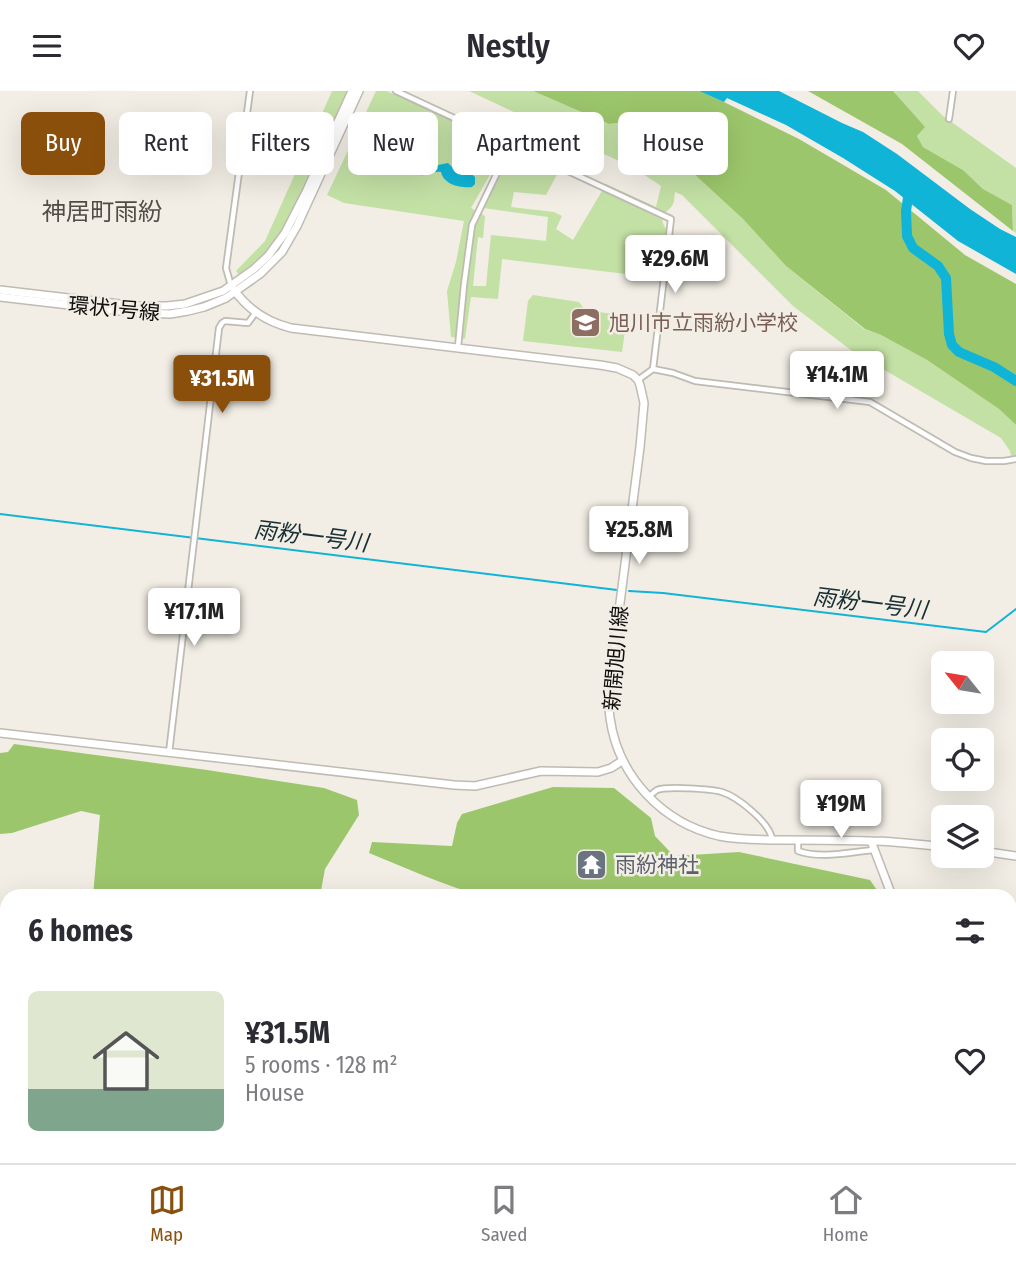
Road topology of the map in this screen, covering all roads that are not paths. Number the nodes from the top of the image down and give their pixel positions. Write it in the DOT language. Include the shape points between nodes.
graph roads {
  1 [pos="250,91"];
  2 [pos="352,91"];
  3 [pos="359,91"];
  4 [pos="396,91"];
  5 [pos="953,91"];
  6 [pos="452,117"];
  7 [pos="949,119"];
  8 [pos="497,175"];
  9 [pos="577,175"];
  10 [pos="0,290"];
  11 [pos="234,290"];
  12 [pos="0,297"];
  13 [pos="256,312"];
  14 [pos="457,348"];
  15 [pos="653,369"];
  16 [pos="638,380"];
  17 [pos="1016,459"];
  18 [pos="0,733"];
  19 [pos="169,753"];
  20 [pos="622,761"];
  21 [pos="649,797"];
  22 [pos="772,840"];
  23 [pos="798,840"];
  24 [pos="871,841"];
  25 [pos="931,846"];
  26 [pos="874,850"];
  27 [pos="994,853"];
  28 [pos="1016,856"];
  29 [pos="889,889"];
  1 -- 11 [label="street" via="226,268"];
  2 -- 11 [label="main road, 環状1号線" via="285,233"];
  3 -- 11 [label="main road, 環状1号線" via="282,252"];
  4 -- 6 [label="street"];
  5 -- 7 [label="street"];
  8 -- 14 [label="street" via="472,225"];
  9 -- 15 [label="street" via="671,219"];
  10 -- 11 [label="main road, 環状1号線" via="136,306 185,304"];
  11 -- 12 [label="main road, 環状1号線" via="204,307 170,314"];
  11 -- 13 [label="main road"];
  13 -- 14 [label="main road" via="291,328"];
  13 -- 19 [label="street" via="248,323 225,321 219,328"];
  14 -- 16 [label="main road" via="617,368"];
  15 -- 16 [label="street"];
  15 -- 17 [label="street" via="695,381 870,402 955,452 986,461"];
  16 -- 20 [label="main road, 新開旭川線" via="644,403 609,703"];
  18 -- 19 [label="main road"];
  19 -- 20 [label="main road" via="475,786 541,771 598,772"];
  20 -- 21 [label="main road, 新開旭川線"];
  21 -- 22 [label="main road, 新開旭川線" via="705,832"];
  21 -- 22 [label="street" via="657,790 719,791 757,816"];
  22 -- 23 [label="main road, 新開旭川線"];
  23 -- 24 [label="main road, 新開旭川線"];
  23 -- 26 [label="street" via="798,851 806,854"];
  24 -- 25 [label="main road, 新開旭川線"];
  24 -- 26 [label="main road"];
  26 -- 29 [label="main road"];
  27 -- 28 [label="main road"];
}
